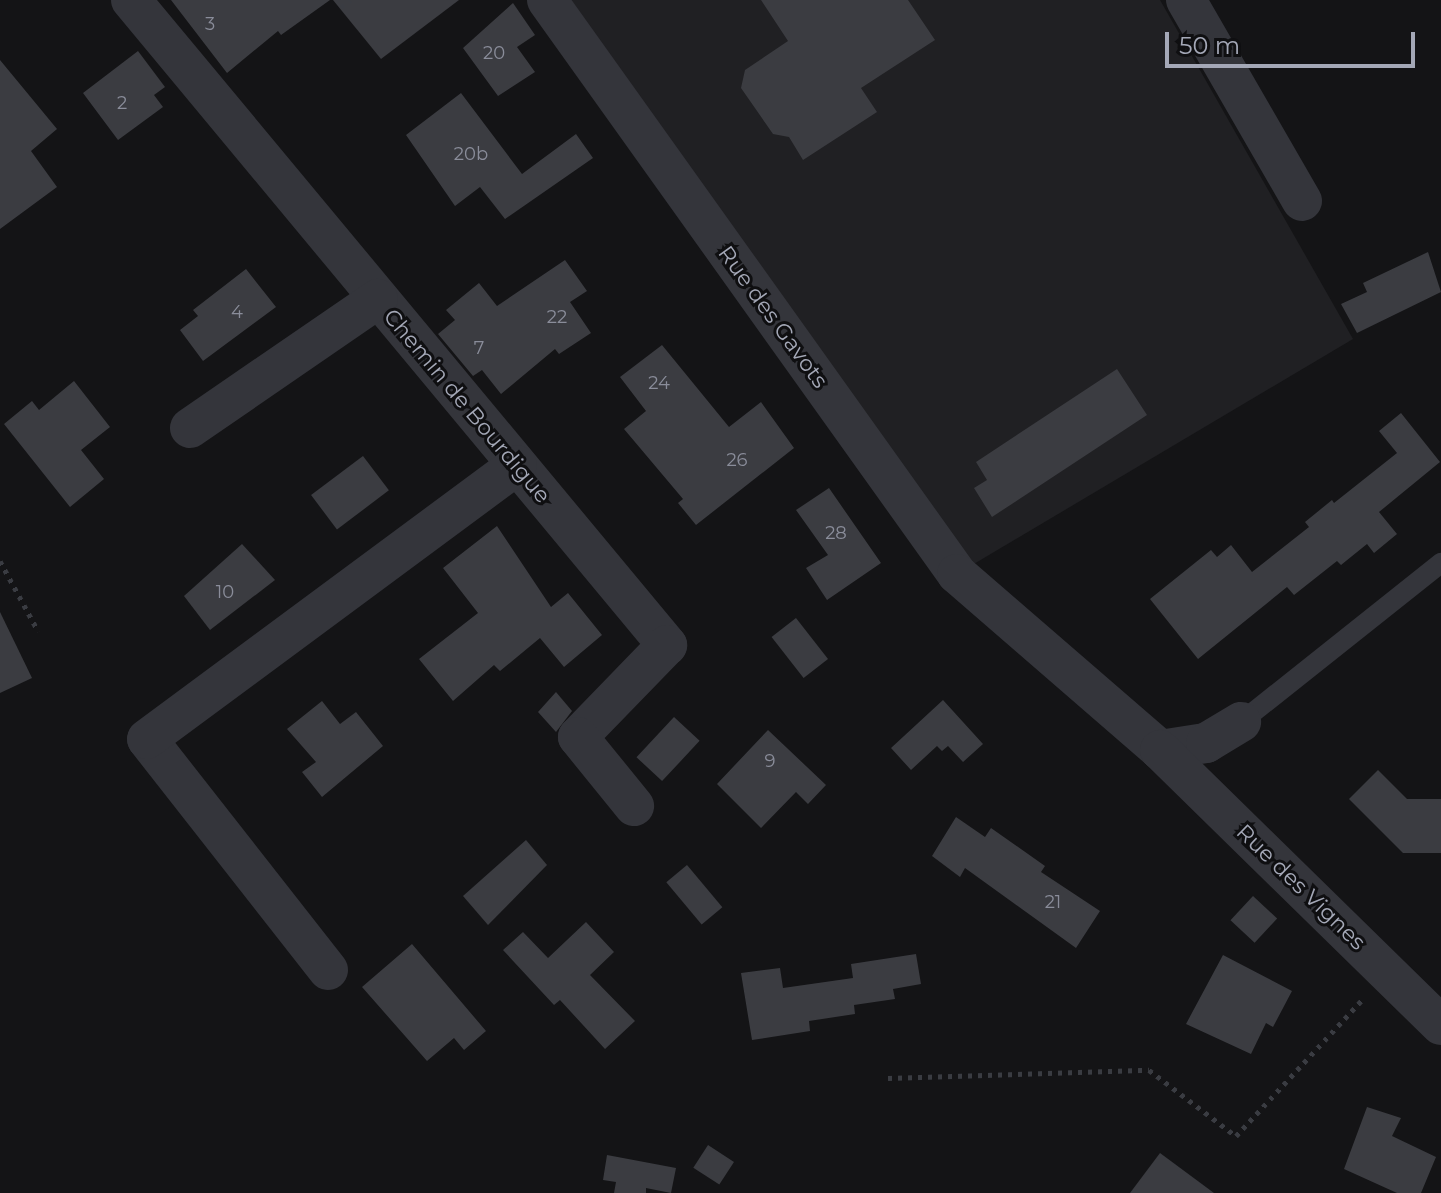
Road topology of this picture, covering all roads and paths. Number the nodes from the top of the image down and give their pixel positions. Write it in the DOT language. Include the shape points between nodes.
graph roads {
  1 [pos="131,0"];
  2 [pos="351,0"];
  3 [pos="547,0"];
  4 [pos="1186,0"];
  5 [pos="341,7"];
  6 [pos="1302,201"];
  7 [pos="378,299"];
  8 [pos="190,428"];
  9 [pos="517,465"];
  10 [pos="0,561"];
  11 [pos="1441,563"];
  12 [pos="1012,622"];
  13 [pos="38,631"];
  14 [pos="1241,722"];
  15 [pos="1160,750"];
  16 [pos="634,806"];
  17 [pos="328,970"];
  18 [pos="1387,973"];
  19 [pos="1441,1025"];
  20 [pos="888,1078"];
  1 -- 7 [label="street, Chemin de Bourdigue"];
  2 -- 5 [label="path"];
  3 -- 12 [label="street, Rue des Gavots" via="957,574"];
  4 -- 6 [label="street"];
  7 -- 8 [label="street"];
  7 -- 9 [label="street, Chemin de Bourdigue"];
  9 -- 16 [label="street, Chemin de Bourdigue" via="667,645 578,737"];
  9 -- 17 [label="street" via="147,739"];
  10 -- 13 [label="path"];
  11 -- 14 [label="lane"];
  12 -- 15 [label="street, Rue des Vignes"];
  14 -- 15 [label="street" via="1206,743"];
  15 -- 18 [label="street, Rue des Vignes"];
  18 -- 19 [label="street, Rue des Vignes"];
  18 -- 20 [label="path" via="1236,1136 1149,1070"];
}
